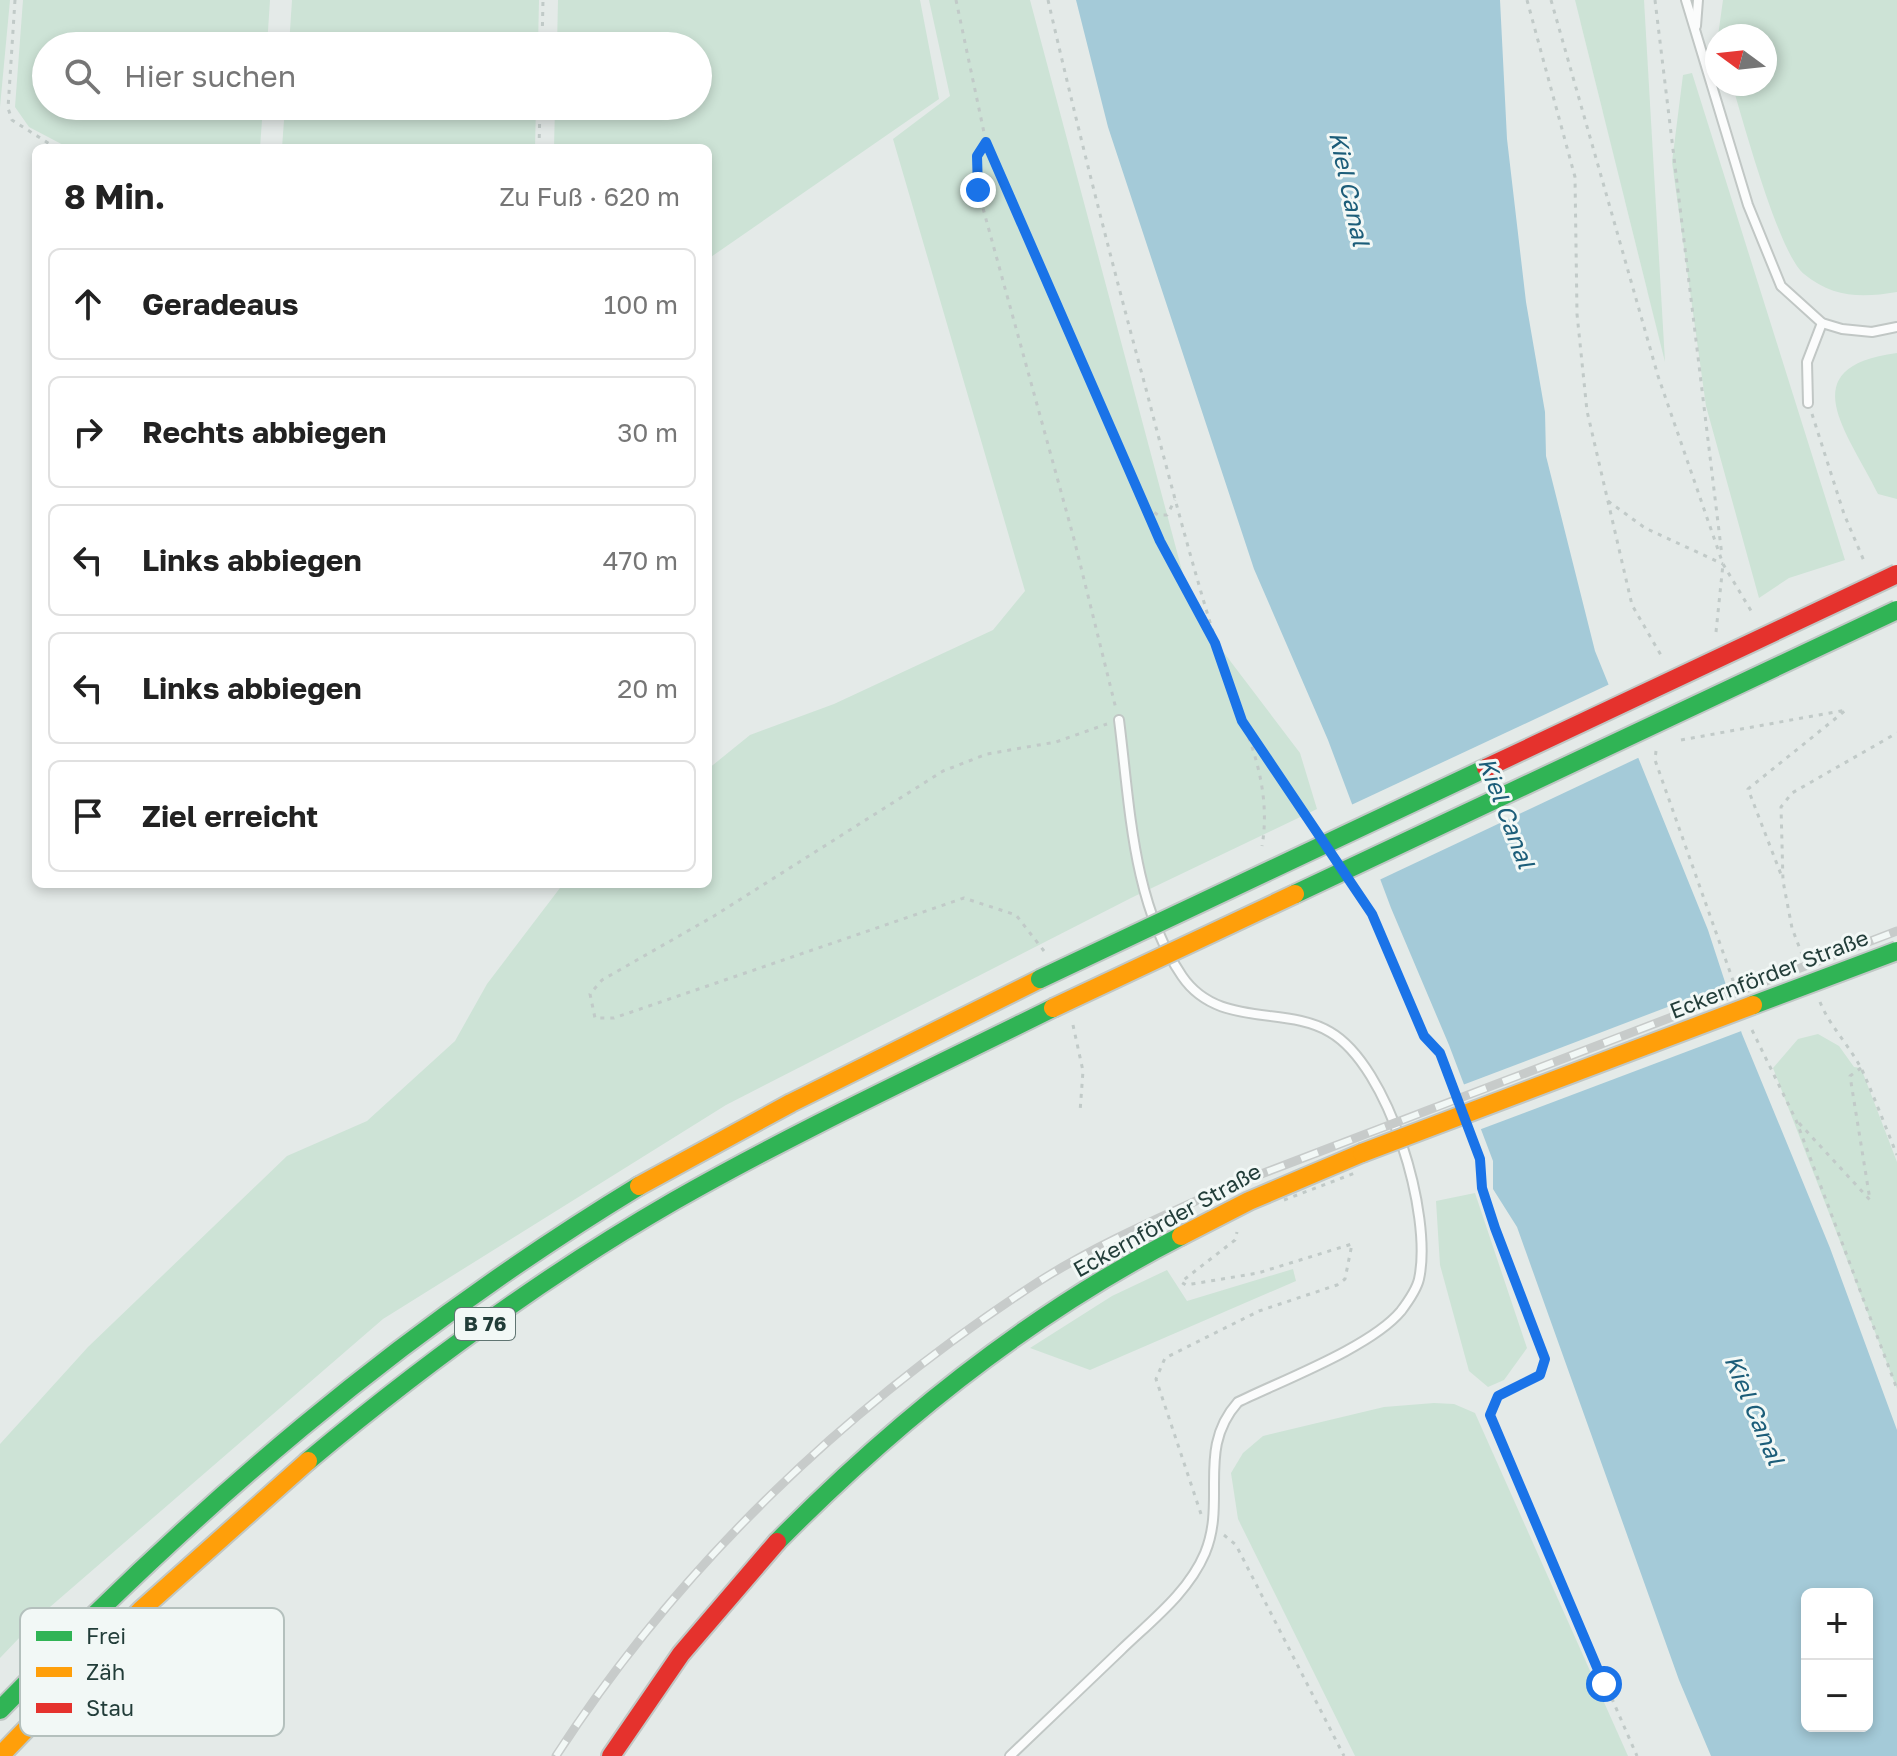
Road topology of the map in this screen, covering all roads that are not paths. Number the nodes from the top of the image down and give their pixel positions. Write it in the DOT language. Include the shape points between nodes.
graph roads {
  1 [pos="1686,0"];
  2 [pos="1698,0"];
  3 [pos="1696,31"];
  4 [pos="1822,323"];
  5 [pos="1897,327"];
  6 [pos="1808,403"];
  7 [pos="1897,574"];
  8 [pos="1897,610"];
  9 [pos="1119,720"];
  10 [pos="1897,951"];
  11 [pos="100,1608"];
  12 [pos="143,1608"];
  13 [pos="20,1689"];
  14 [pos="0,1710"];
  15 [pos="20,1735"];
  16 [pos="0,1756"];
  17 [pos="611,1756"];
  18 [pos="1010,1756"];
  1 -- 3 [label="lane"];
  2 -- 3 [label="lane"];
  3 -- 4 [label="lane" via="1748,205 1781,286"];
  4 -- 5 [label="lane" via="1872,332"];
  4 -- 6 [label="lane" via="1807,362"];
  7 -- 11 [label="main road, B 76, bridge" via="1040,979 642,1183 472,1295 325,1405"];
  8 -- 12 [label="main road, B 76, bridge" via="1053,1008 754,1157 629,1229 485,1325 337,1436"];
  9 -- 18 [label="lane" via="1146,901 1183,978 1214,1003 1256,1017 1307,1020 1334,1033 1385,1099 1420,1210 1419,1280 1402,1310 1376,1333 1238,1402 1224,1418 1214,1446 1214,1525 1183,1590"];
  10 -- 17 [label="main road, Eckernförder Straße, bridge" via="1278,1185 1041,1319 925,1401 794,1520 732,1589"];
  13 -- 14 [label="main road, B 76, bridge"];
  15 -- 16 [label="main road, B 76, bridge"];
}
